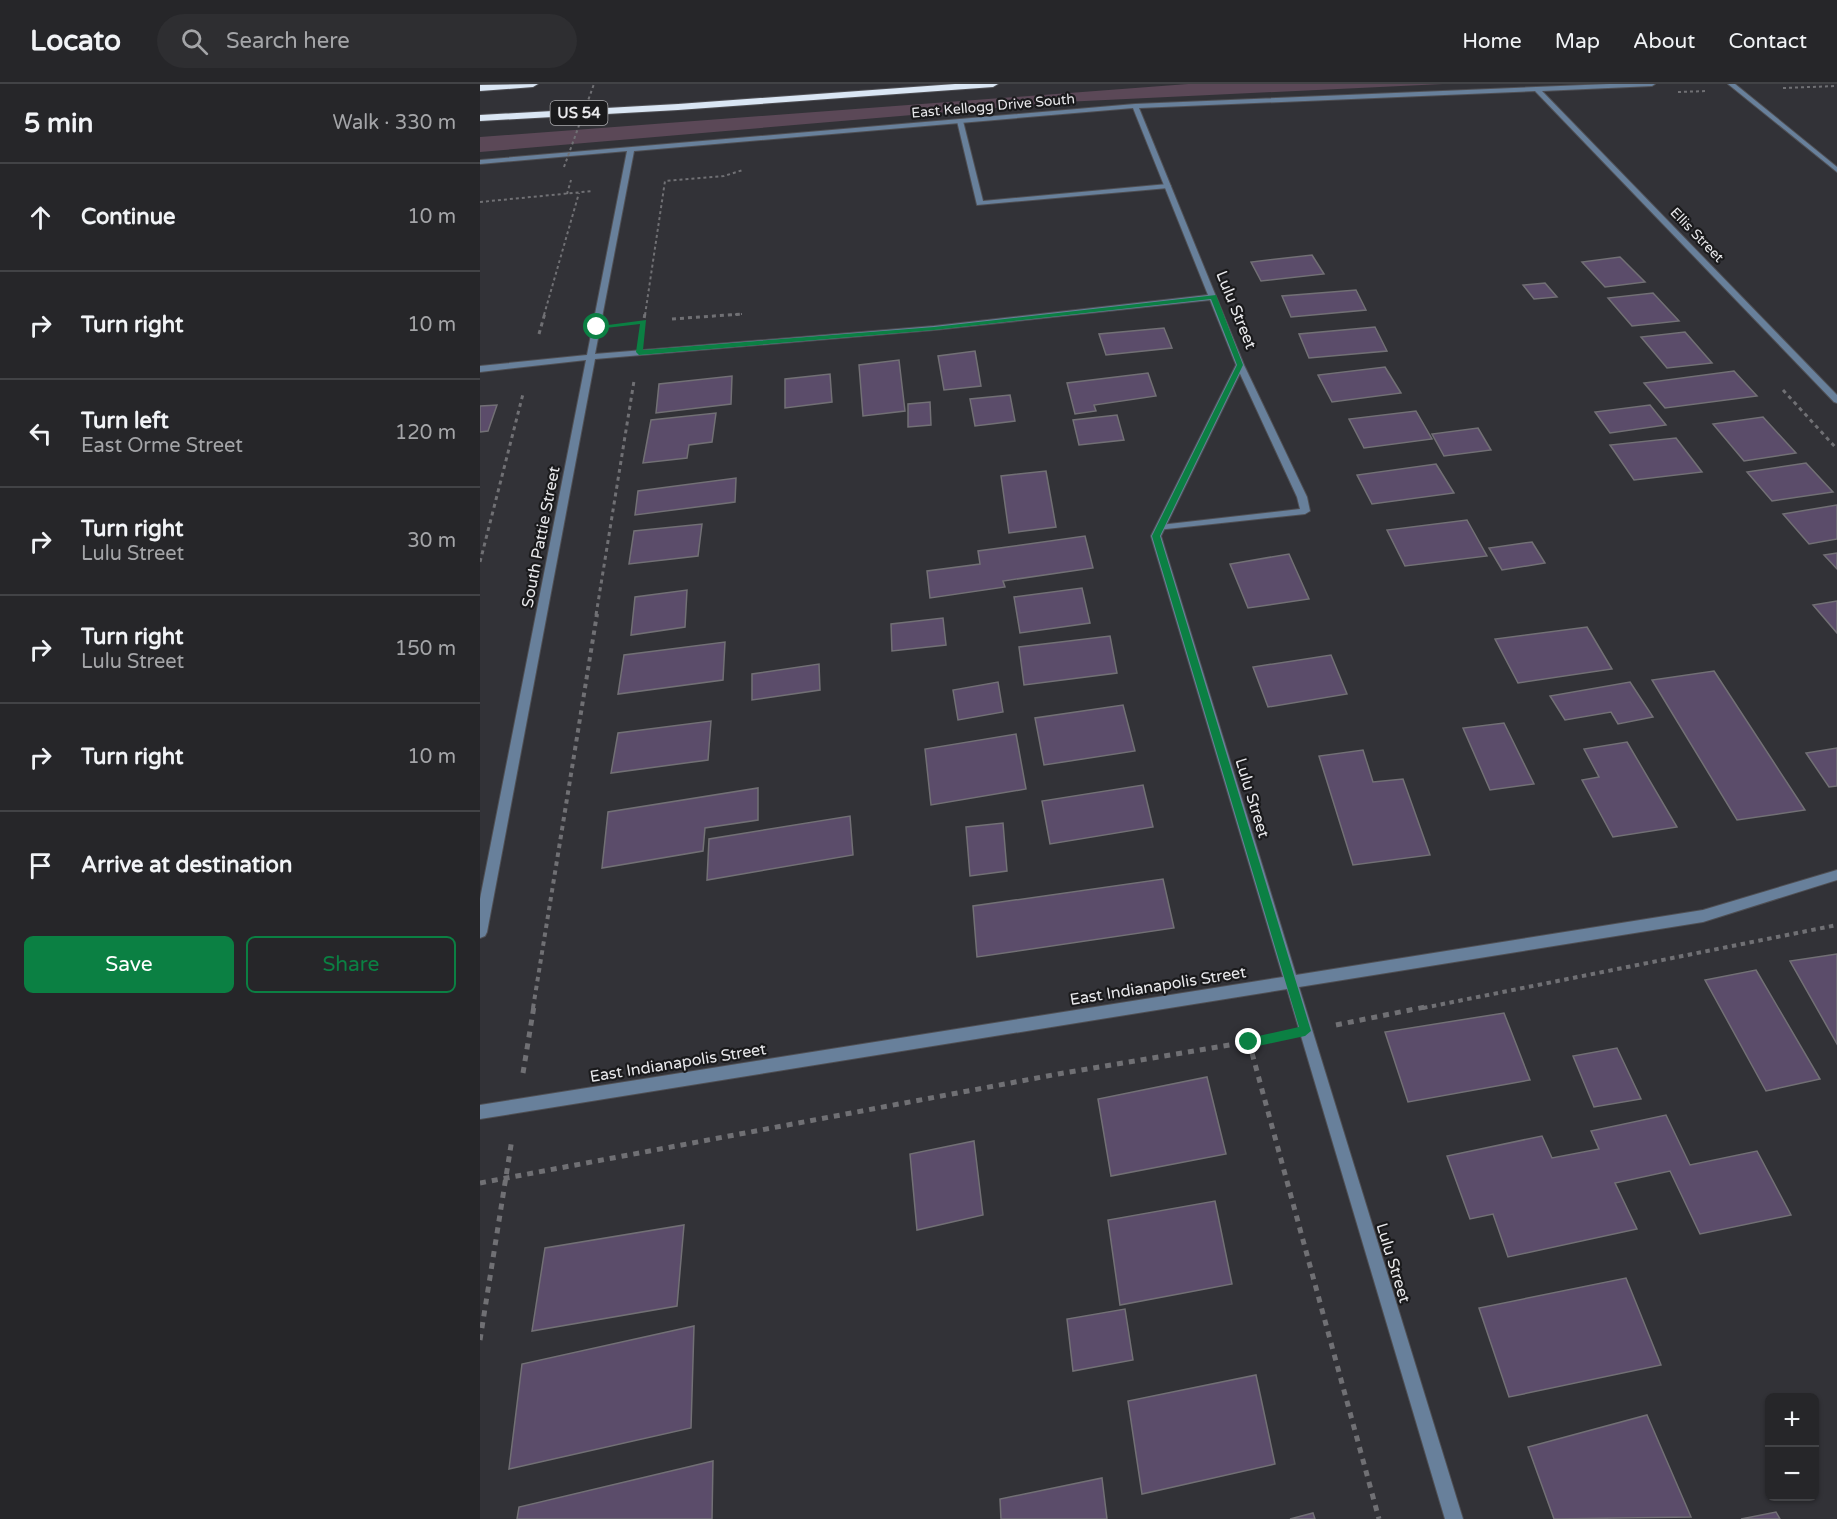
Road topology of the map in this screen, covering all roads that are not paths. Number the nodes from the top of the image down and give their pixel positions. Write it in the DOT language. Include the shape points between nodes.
graph roads {
  1 [pos="533,84"];
  2 [pos="993,84"];
  3 [pos="1652,84"];
  4 [pos="1731,84"];
  5 [pos="480,85"];
  6 [pos="1537,89"];
  7 [pos="1135,106"];
  8 [pos="678,107"];
  9 [pos="480,118"];
  10 [pos="960,121"];
  11 [pos="480,128"];
  12 [pos="631,148"];
  13 [pos="480,162"];
  14 [pos="1837,170"];
  15 [pos="1168,186"];
  16 [pos="1213,297"];
  17 [pos="591,357"];
  18 [pos="1240,365"];
  19 [pos="480,369"];
  20 [pos="1837,400"];
  21 [pos="1160,528"];
  22 [pos="1837,875"];
  23 [pos="480,932"];
  24 [pos="1291,982"];
  25 [pos="480,1112"];
  26 [pos="1454,1519"];
  1 -- 5 [label="highway, US 54"];
  2 -- 8 [label="highway, US 54"];
  3 -- 6 [label="street, East Kellogg Drive South"];
  4 -- 14 [label="street"];
  6 -- 7 [label="street, East Kellogg Drive South"];
  6 -- 20 [label="street, Ellis Street"];
  7 -- 10 [label="street, East Kellogg Drive South"];
  7 -- 15 [label="street, Lulu Street"];
  8 -- 9 [label="highway, US 54"];
  8 -- 11 [label="highway"];
  10 -- 12 [label="street, East Kellogg Drive South"];
  10 -- 15 [label="street" via="980,203"];
  12 -- 13 [label="street, East Kellogg Drive South"];
  12 -- 17 [label="street, South Pattie Street"];
  15 -- 16 [label="street, Lulu Street"];
  16 -- 17 [label="street" via="934,328"];
  16 -- 18 [label="street, Lulu Street"];
  17 -- 19 [label="street"];
  17 -- 23 [label="street, South Pattie Street"];
  18 -- 21 [label="street, Lulu Street"];
  18 -- 21 [label="street" via="1305,511"];
  21 -- 24 [label="street, Lulu Street" via="1156,536"];
  22 -- 24 [label="street, East Indianapolis Street" via="1703,916"];
  24 -- 25 [label="street, East Indianapolis Street"];
  24 -- 26 [label="street, Lulu Street"];
}
